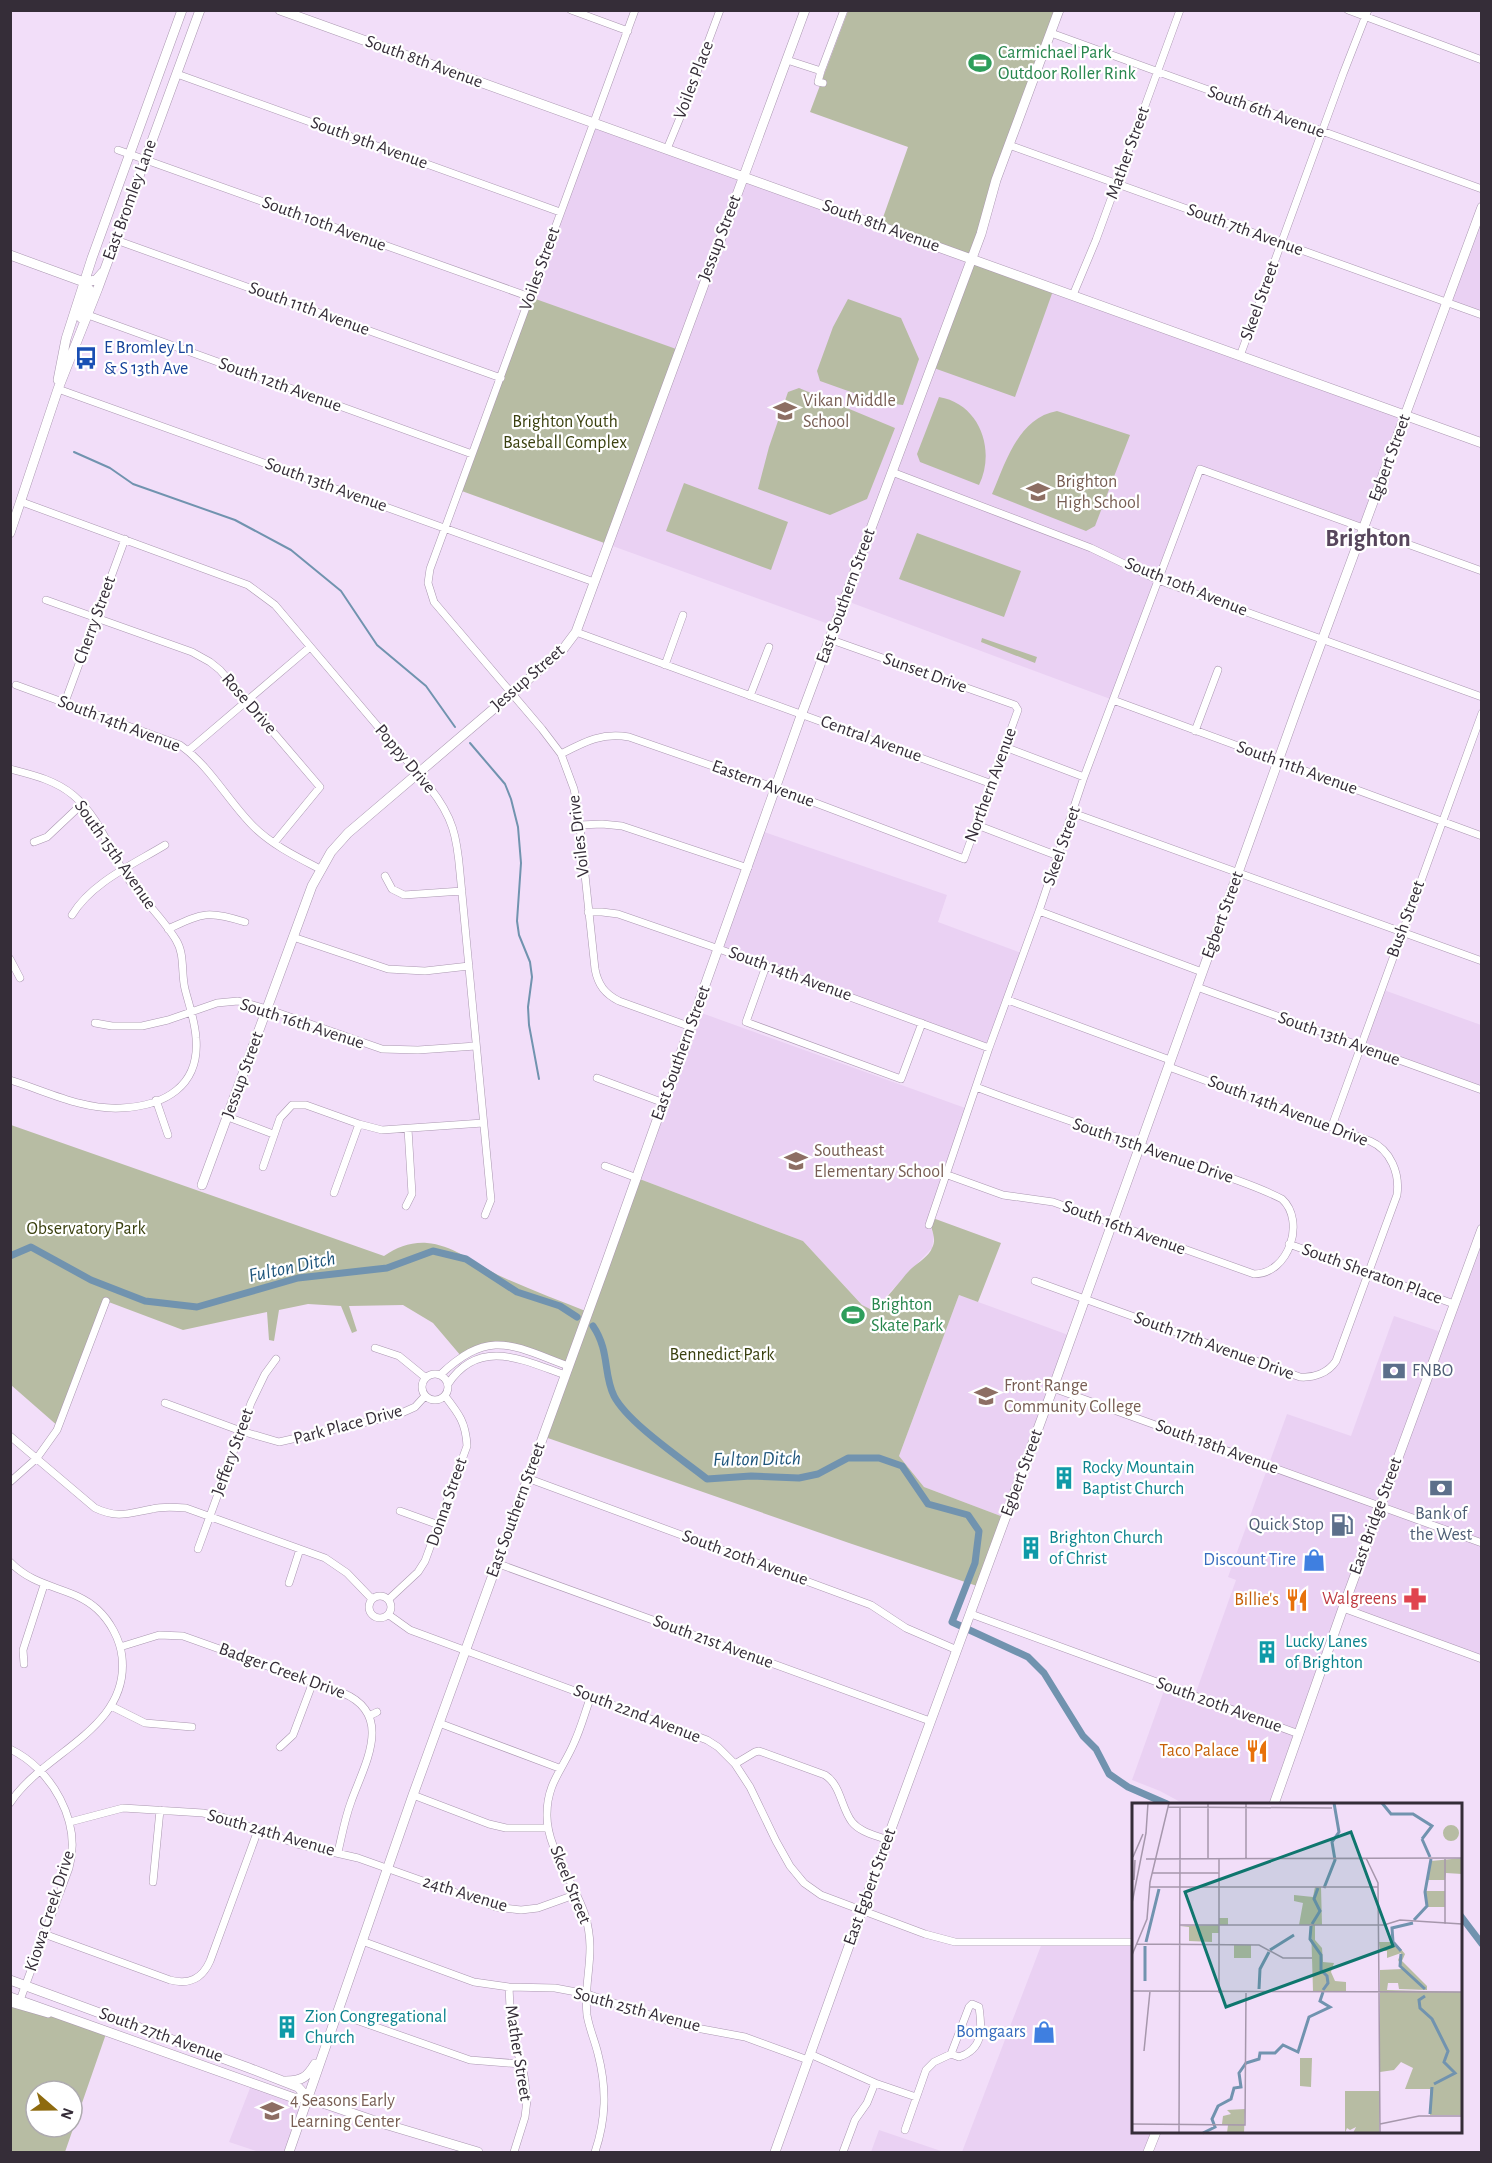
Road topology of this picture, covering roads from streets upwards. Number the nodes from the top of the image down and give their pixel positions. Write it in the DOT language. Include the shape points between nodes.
graph roads {
  1 [pos="182,10"];
  2 [pos="200,10"];
  3 [pos="280,10"];
  4 [pos="571,10"];
  5 [pos="635,10"];
  6 [pos="720,10"];
  7 [pos="805,10"];
  8 [pos="844,10"];
  9 [pos="1059,10"];
  10 [pos="1180,10"];
  11 [pos="1348,10"];
  12 [pos="1367,14"];
  13 [pos="628,31"];
  14 [pos="1050,33"];
  15 [pos="787,60"];
  16 [pos="1482,60"];
  17 [pos="821,71"];
  18 [pos="1157,72"];
  19 [pos="177,74"];
  20 [pos="822,83"];
  21 [pos="592,122"];
  22 [pos="1321,132"];
  23 [pos="1009,145"];
  24 [pos="666,149"];
  25 [pos="118,150"];
  26 [pos="129,154"];
  27 [pos="145,160"];
  28 [pos="744,176"];
  29 [pos="1117,184"];
  30 [pos="1482,189"];
  31 [pos="1482,207"];
  32 [pos="560,212"];
  33 [pos="116,240"];
  34 [pos="1281,243"];
  35 [pos="10,255"];
  36 [pos="972,259"];
  37 [pos="106,268"];
  38 [pos="84,282"];
  39 [pos="1074,295"];
  40 [pos="530,297"];
  41 [pos="1447,303"];
  42 [pos="88,315"];
  43 [pos="1482,315"];
  44 [pos="73,353"];
  45 [pos="1240,356"];
  46 [pos="501,378"];
  47 [pos="58,389"];
  48 [pos="1405,416"];
  49 [pos="1482,443"];
  50 [pos="472,454"];
  51 [pos="892,472"];
  52 [pos="22,502"];
  53 [pos="1364,527"];
  54 [pos="445,528"];
  55 [pos="10,533"];
  56 [pos="125,539"];
  57 [pos="1482,571"];
  58 [pos="1158,579"];
  59 [pos="594,582"];
  60 [pos="46,600"];
  61 [pos="683,615"];
  62 [pos="95,618"];
  63 [pos="576,632"];
  64 [pos="829,639"];
  65 [pos="1322,640"];
  66 [pos="310,647"];
  67 [pos="769,647"];
  68 [pos="664,665"];
  69 [pos="1218,670"];
  70 [pos="16,685"];
  71 [pos="511,694"];
  72 [pos="750,696"];
  73 [pos="1482,697"];
  74 [pos="1113,700"];
  75 [pos="246,701"];
  76 [pos="65,702"];
  77 [pos="1018,711"];
  78 [pos="802,713"];
  79 [pos="1482,713"];
  80 [pos="1195,730"];
  81 [pos="1005,747"];
  82 [pos="188,751"];
  83 [pos="561,754"];
  84 [pos="1278,761"];
  85 [pos="10,769"];
  86 [pos="417,774"];
  87 [pos="1084,777"];
  88 [pos="992,784"];
  89 [pos="776,788"];
  90 [pos="82,804"];
  91 [pos="1073,813"];
  92 [pos="1442,822"];
  93 [pos="580,825"];
  94 [pos="977,825"];
  95 [pos="1482,836"];
  96 [pos="34,842"];
  97 [pos="274,843"];
  98 [pos="165,845"];
  99 [pos="1058,856"];
  100 [pos="964,859"];
  101 [pos="748,868"];
  102 [pos="320,869"];
  103 [pos="123,871"];
  104 [pos="1239,872"];
  105 [pos="385,876"];
  106 [pos="462,891"];
  107 [pos="1040,911"];
  108 [pos="588,912"];
  109 [pos="72,915"];
  110 [pos="245,922"];
  111 [pos="168,929"];
  112 [pos="1402,932"];
  113 [pos="293,937"];
  114 [pos="719,949"];
  115 [pos="10,959"];
  116 [pos="1482,961"];
  117 [pos="469,966"];
  118 [pos="766,966"];
  119 [pos="1202,972"];
  120 [pos="20,978"];
  121 [pos="1197,987"];
  122 [pos="1008,1000"];
  123 [pos="267,1009"];
  124 [pos="191,1011"];
  125 [pos="95,1023"];
  126 [pos="922,1023"];
  127 [pos="691,1027"];
  128 [pos="476,1046"];
  129 [pos="1360,1046"];
  130 [pos="989,1048"];
  131 [pos="1170,1064"];
  132 [pos="597,1078"];
  133 [pos="10,1080"];
  134 [pos="976,1087"];
  135 [pos="1482,1090"];
  136 [pos="156,1100"];
  137 [pos="664,1103"];
  138 [pos="228,1117"];
  139 [pos="483,1123"];
  140 [pos="359,1124"];
  141 [pos="1332,1126"];
  142 [pos="408,1128"];
  143 [pos="273,1134"];
  144 [pos="168,1135"];
  145 [pos="1140,1145"];
  146 [pos="605,1166"];
  147 [pos="263,1167"];
  148 [pos="945,1174"];
  149 [pos="637,1178"];
  150 [pos="202,1185"];
  151 [pos="334,1193"];
  152 [pos="406,1206"];
  153 [pos="485,1215"];
  154 [pos="1112,1222"];
  155 [pos="929,1225"];
  156 [pos="1482,1229"];
  157 [pos="1289,1244"];
  158 [pos="1369,1273"];
  159 [pos="1035,1281"];
  160 [pos="1084,1299"];
  161 [pos="106,1301"];
  162 [pos="1454,1304"];
  163 [pos="375,1348"];
  164 [pos="276,1359"];
  165 [pos="566,1370"];
  166 [pos="440,1375"];
  167 [pos="426,1378"];
  168 [pos="448,1384"];
  169 [pos="1053,1388"];
  170 [pos="425,1396"];
  171 [pos="445,1396"];
  172 [pos="165,1403"];
  173 [pos="241,1431"];
  174 [pos="10,1436"];
  175 [pos="37,1458"];
  176 [pos="527,1478"];
  177 [pos="10,1482"];
  178 [pos="1380,1506"];
  179 [pos="400,1511"];
  180 [pos="209,1516"];
  181 [pos="440,1525"];
  182 [pos="1482,1543"];
  183 [pos="198,1549"];
  184 [pos="300,1549"];
  185 [pos="10,1562"];
  186 [pos="496,1563"];
  187 [pos="289,1583"];
  188 [pos="44,1585"];
  189 [pos="372,1599"];
  190 [pos="389,1599"];
  191 [pos="1343,1608"];
  192 [pos="388,1615"];
  193 [pos="969,1619"];
  194 [pos="120,1647"];
  195 [pos="957,1650"];
  196 [pos="466,1651"];
  197 [pos="1482,1659"];
  198 [pos="24,1664"];
  199 [pos="313,1682"];
  200 [pos="591,1696"];
  201 [pos="111,1706"];
  202 [pos="377,1712"];
  203 [pos="369,1716"];
  204 [pos="930,1721"];
  205 [pos="439,1723"];
  206 [pos="192,1727"];
  207 [pos="1299,1734"];
  208 [pos="280,1747"];
  209 [pos="10,1749"];
  210 [pos="735,1764"];
  211 [pos="560,1768"];
  212 [pos="41,1771"];
  213 [pos="413,1796"];
  214 [pos="10,1803"];
  215 [pos="1274,1803"];
  216 [pos="160,1810"];
  217 [pos="70,1822"];
  218 [pos="548,1828"];
  219 [pos="258,1830"];
  220 [pos="887,1840"];
  221 [pos="338,1852"];
  222 [pos="387,1869"];
  223 [pos="153,1882"];
  224 [pos="577,1894"];
  225 [pos="862,1911"];
  226 [pos="44,1934"];
  227 [pos="362,1941"];
  228 [pos="1132,1942"];
  229 [pos="196,1979"];
  230 [pos="10,1980"];
  231 [pos="25,1985"];
  232 [pos="199,1987"];
  233 [pos="509,1987"];
  234 [pos="587,1994"];
  235 [pos="14,2000"];
  236 [pos="336,2013"];
  237 [pos="324,2050"];
  238 [pos="951,2054"];
  239 [pos="809,2057"];
  240 [pos="521,2064"];
  241 [pos="281,2081"];
  242 [pos="875,2082"];
  243 [pos="916,2097"];
  244 [pos="308,2098"];
  245 [pos="905,2130"];
  246 [pos="1156,2133"];
  247 [pos="288,2152"];
  248 [pos="478,2152"];
  249 [pos="514,2152"];
  250 [pos="595,2152"];
  251 [pos="776,2152"];
  252 [pos="843,2152"];
  253 [pos="1148,2152"];
  1 -- 26 [label="street, East Bromley Lane"];
  2 -- 19 [label="street, East Bromley Lane"];
  3 -- 21 [label="street, South 8th Avenue"];
  4 -- 13 [label="street"];
  5 -- 13 [label="street, Voiles Street"];
  6 -- 24 [label="street, Voiles Place"];
  7 -- 15 [label="street, Jessup Street"];
  8 -- 17 [label="street"];
  9 -- 14 [label="street, East Southern Street"];
  10 -- 18 [label="street, Mather Street"];
  11 -- 12 [label="street"];
  12 -- 16 [label="street"];
  12 -- 22 [label="street, Skeel Street"];
  13 -- 21 [label="street, Voiles Street"];
  14 -- 18 [label="street, South 6th Avenue"];
  14 -- 23 [label="street, East Southern Street"];
  15 -- 17 [label="street"];
  15 -- 28 [label="street, Jessup Street"];
  17 -- 20 [label="street" via="818,82"];
  18 -- 22 [label="street, South 6th Avenue"];
  18 -- 29 [label="street, Mather Street"];
  19 -- 27 [label="street, East Bromley Lane"];
  19 -- 32 [label="street, South 9th Avenue"];
  21 -- 24 [label="street, South 8th Avenue"];
  21 -- 32 [label="street, Voiles Street"];
  22 -- 30 [label="street, South 6th Avenue"];
  22 -- 34 [label="street, Skeel Street"];
  23 -- 29 [label="street, South 7th Avenue"];
  23 -- 36 [label="street, East Southern Street"];
  24 -- 28 [label="street, South 8th Avenue"];
  25 -- 26 [label="street, South 10th Avenue"];
  26 -- 27 [label="street, South 10th Avenue"];
  26 -- 38 [label="street, East Bromley Lane"];
  27 -- 33 [label="street, East Bromley Lane"];
  27 -- 40 [label="street, South 10th Avenue"];
  28 -- 36 [label="street, South 8th Avenue"];
  28 -- 59 [label="street, Jessup Street"];
  29 -- 34 [label="street, South 7th Avenue"];
  29 -- 39 [label="street, Mather Street"];
  31 -- 41 [label="street, Egbert Street"];
  32 -- 40 [label="street, Voiles Street"];
  33 -- 37 [label="street, East Bromley Lane"];
  33 -- 46 [label="street, South 11th Avenue"];
  34 -- 41 [label="street, South 7th Avenue"];
  34 -- 45 [label="street, Skeel Street"];
  35 -- 38 [label="street"];
  36 -- 39 [label="street, South 8th Avenue"];
  36 -- 51 [label="street, East Southern Street"];
  37 -- 38 [label="street" via="96,280"];
  37 -- 42 [label="street, East Bromley Lane"];
  38 -- 44 [label="street" via="89,291"];
  38 -- 47 [label="street, East Bromley Lane" via="62,354"];
  39 -- 45 [label="street, South 8th Avenue"];
  40 -- 46 [label="street, Voiles Street"];
  41 -- 43 [label="street, South 7th Avenue"];
  41 -- 48 [label="street, Egbert Street"];
  42 -- 44 [label="street, East Bromley Lane"];
  42 -- 50 [label="street, South 12th Avenue"];
  44 -- 47 [label="street, East Bromley Lane"];
  45 -- 48 [label="street, South 8th Avenue"];
  46 -- 50 [label="street, Voiles Street"];
  47 -- 52 [label="street, East Bromley Lane"];
  47 -- 54 [label="street, South 13th Avenue"];
  48 -- 49 [label="street, South 8th Avenue"];
  48 -- 53 [label="street, Egbert Street"];
  50 -- 54 [label="street, Voiles Street"];
  51 -- 58 [label="street, South 10th Avenue" via="1091,548"];
  51 -- 64 [label="street, East Southern Street"];
  52 -- 55 [label="street, East Bromley Lane"];
  52 -- 56 [label="street, Poppy Drive"];
  53 -- 57 [label="street"];
  53 -- 58 [label="street, Skeel Street" via="1200,469"];
  53 -- 65 [label="street, Egbert Street"];
  54 -- 59 [label="street, South 13th Avenue"];
  54 -- 71 [label="street, Voiles Drive" via="428,574 432,599"];
  56 -- 62 [label="street, Cherry Street"];
  56 -- 66 [label="street, Poppy Drive" via="254,588 275,605"];
  58 -- 65 [label="street, South 10th Avenue"];
  58 -- 74 [label="street, Skeel Street"];
  59 -- 63 [label="street, Jessup Street"];
  60 -- 62 [label="street, Rose Drive"];
  61 -- 68 [label="street"];
  62 -- 75 [label="street, Rose Drive" via="203,658 220,670"];
  62 -- 76 [label="street, Cherry Street"];
  63 -- 68 [label="street, Central Avenue"];
  63 -- 71 [label="street, Jessup Street" via="564,648"];
  64 -- 77 [label="street, Sunset Drive" via="1015,705"];
  64 -- 78 [label="street, East Southern Street"];
  65 -- 73 [label="street, South 10th Avenue"];
  65 -- 84 [label="street, Egbert Street"];
  66 -- 75 [label="street"];
  66 -- 86 [label="street, Poppy Drive"];
  67 -- 72 [label="street"];
  68 -- 72 [label="street, Central Avenue"];
  69 -- 80 [label="street"];
  70 -- 76 [label="street, South 14th Avenue"];
  71 -- 83 [label="street, Voiles Drive"];
  71 -- 86 [label="street, Jessup Street"];
  72 -- 78 [label="street, Central Avenue"];
  74 -- 80 [label="street, South 11th Avenue"];
  74 -- 87 [label="street, Skeel Street"];
  75 -- 82 [label="street"];
  75 -- 97 [label="street, Rose Drive" via="320,787"];
  76 -- 82 [label="street, South 14th Avenue" via="175,742"];
  77 -- 81 [label="street, Northern Avenue"];
  78 -- 88 [label="street, Central Avenue"];
  78 -- 89 [label="street, East Southern Street"];
  79 -- 92 [label="street, Bush Street"];
  80 -- 84 [label="street, South 11th Avenue"];
  81 -- 87 [label="street"];
  81 -- 88 [label="street, Northern Avenue"];
  82 -- 97 [label="street, South 14th Avenue" via="249,822"];
  83 -- 89 [label="street, Eastern Avenue" via="594,738 620,735"];
  83 -- 93 [label="street, Voiles Drive" via="574,789"];
  84 -- 92 [label="street, South 11th Avenue"];
  84 -- 104 [label="street, Egbert Street"];
  85 -- 90 [label="street, South 15th Avenue" via="52,782"];
  86 -- 102 [label="street, Jessup Street" via="348,833"];
  86 -- 106 [label="street, Poppy Drive" via="440,801 456,834"];
  87 -- 91 [label="street, Skeel Street"];
  88 -- 94 [label="street, Northern Avenue"];
  89 -- 100 [label="street, Eastern Avenue"];
  89 -- 101 [label="street, East Southern Street"];
  90 -- 96 [label="street" via="47,837"];
  90 -- 103 [label="street, South 15th Avenue"];
  91 -- 99 [label="street, Skeel Street"];
  91 -- 104 [label="street"];
  92 -- 95 [label="street, South 11th Avenue"];
  92 -- 112 [label="street, Bush Street"];
  93 -- 101 [label="street" via="622,826"];
  93 -- 108 [label="street, Voiles Drive"];
  94 -- 99 [label="street"];
  94 -- 100 [label="street, Northern Avenue"];
  97 -- 102 [label="street, South 14th Avenue"];
  98 -- 103 [label="street"];
  99 -- 107 [label="street, Skeel Street"];
  101 -- 114 [label="street, East Southern Street"];
  102 -- 113 [label="street, Jessup Street"];
  103 -- 109 [label="street" via="93,891"];
  103 -- 111 [label="street, South 15th Avenue"];
  104 -- 112 [label="street"];
  104 -- 119 [label="street, Egbert Street"];
  105 -- 106 [label="street" via="392,889 404,895"];
  106 -- 117 [label="street, Poppy Drive"];
  107 -- 119 [label="street"];
  107 -- 122 [label="street, Skeel Street"];
  108 -- 114 [label="street, South 14th Avenue" via="618,914"];
  108 -- 127 [label="street, Voiles Drive" via="595,969 605,992 619,1002"];
  110 -- 111 [label="street" via="204,914"];
  111 -- 124 [label="street, South 15th Avenue" via="180,950"];
  112 -- 116 [label="street"];
  112 -- 129 [label="street, Bush Street"];
  113 -- 117 [label="street" via="388,969 426,971"];
  113 -- 123 [label="street, Jessup Street"];
  114 -- 118 [label="street, South 14th Avenue"];
  114 -- 127 [label="street, East Southern Street"];
  115 -- 120 [label="street"];
  117 -- 128 [label="street, Poppy Drive"];
  118 -- 126 [label="street, South 14th Avenue"];
  118 -- 126 [label="street" via="746,1022 902,1079"];
  119 -- 121 [label="street, Egbert Street"];
  121 -- 129 [label="street, South 13th Avenue"];
  121 -- 131 [label="street, Egbert Street"];
  122 -- 130 [label="street, Skeel Street"];
  122 -- 131 [label="street, South 14th Avenue Drive"];
  123 -- 124 [label="street, South 16th Avenue" via="228,1001"];
  123 -- 128 [label="street, South 16th Avenue" via="382,1049"];
  123 -- 138 [label="street, Jessup Street"];
  124 -- 125 [label="street, South 16th Avenue" via="142,1026"];
  124 -- 136 [label="street, South 15th Avenue" via="196,1039 194,1066 181,1088"];
  126 -- 130 [label="street, South 14th Avenue"];
  127 -- 137 [label="street, East Southern Street"];
  128 -- 139 [label="street, Poppy Drive"];
  129 -- 135 [label="street, South 13th Avenue"];
  129 -- 141 [label="street, Bush Street"];
  130 -- 134 [label="street, Skeel Street"];
  131 -- 141 [label="street, South 14th Avenue Drive"];
  131 -- 145 [label="street, Egbert Street"];
  132 -- 137 [label="street"];
  133 -- 136 [label="street, South 15th Avenue" via="96,1107 122,1108"];
  134 -- 145 [label="street, South 15th Avenue Drive"];
  134 -- 148 [label="street, Skeel Street"];
  136 -- 144 [label="street"];
  137 -- 149 [label="street, East Southern Street"];
  138 -- 143 [label="street"];
  138 -- 150 [label="street, Jessup Street"];
  139 -- 142 [label="street"];
  139 -- 153 [label="street, Poppy Drive" via="490,1200"];
  140 -- 142 [label="street" via="382,1130"];
  140 -- 143 [label="street" via="289,1102"];
  140 -- 151 [label="street"];
  141 -- 158 [label="street, South 14th Avenue Drive" via="1380,1147 1397,1177 1397,1195"];
  142 -- 152 [label="street" via="412,1194"];
  143 -- 147 [label="street"];
  145 -- 154 [label="street, Egbert Street"];
  145 -- 157 [label="street, South 15th Avenue Drive" via="1282,1199 1293,1218"];
  146 -- 149 [label="street"];
  148 -- 154 [label="street, South 16th Avenue" via="1003,1196 1053,1202"];
  148 -- 155 [label="street, Skeel Street"];
  149 -- 165 [label="street, East Southern Street"];
  154 -- 157 [label="street, South 16th Avenue" via="1254,1274 1278,1266"];
  154 -- 160 [label="street, Egbert Street"];
  156 -- 162 [label="street, East Bridge Street"];
  157 -- 158 [label="street, South Sheraton Place"];
  158 -- 160 [label="street, South 17th Avenue Drive" via="1336,1361 1325,1371 1307,1377"];
  158 -- 162 [label="street, South Sheraton Place"];
  159 -- 160 [label="street, South 17th Avenue Drive"];
  160 -- 169 [label="street, Egbert Street"];
  161 -- 175 [label="street" via="57,1430"];
  162 -- 178 [label="street, East Bridge Street"];
  163 -- 167 [label="street" via="399,1356"];
  164 -- 173 [label="street, Jeffery Street" via="258,1387"];
  165 -- 166 [label="street" via="520,1348 493,1345 470,1350"];
  165 -- 168 [label="street" via="517,1358 489,1356 465,1366"];
  165 -- 176 [label="street, East Southern Street"];
  166 -- 167 [label="street"];
  166 -- 168 [label="street"];
  167 -- 170 [label="street" via="422,1388"];
  168 -- 171 [label="street"];
  169 -- 178 [label="street, South 18th Avenue"];
  169 -- 193 [label="street, Egbert Street"];
  170 -- 171 [label="street" via="433,1400"];
  170 -- 173 [label="street, Park Place Drive" via="415,1407 397,1415 293,1440 279,1442"];
  171 -- 181 [label="street, Donna Street" via="466,1428 466,1446"];
  172 -- 173 [label="street, Park Place Drive"];
  173 -- 180 [label="street, Jeffery Street"];
  174 -- 175 [label="street"];
  175 -- 177 [label="street"];
  175 -- 180 [label="street" via="86,1503 105,1513 131,1514 173,1507"];
  176 -- 186 [label="street, East Southern Street"];
  176 -- 195 [label="street, South 20th Avenue" via="871,1605 913,1632"];
  178 -- 182 [label="street, South 18th Avenue"];
  178 -- 191 [label="street, East Bridge Street"];
  179 -- 181 [label="street"];
  180 -- 183 [label="street, Jeffery Street"];
  180 -- 184 [label="street"];
  181 -- 190 [label="street, Donna Street" via="418,1572"];
  184 -- 187 [label="street"];
  184 -- 189 [label="street" via="337,1566"];
  185 -- 188 [label="street"];
  186 -- 196 [label="street, East Southern Street"];
  186 -- 204 [label="street, South 21st Avenue"];
  188 -- 194 [label="street" via="82,1599 98,1610"];
  188 -- 198 [label="street" via="23,1650"];
  189 -- 190 [label="street" via="380,1595"];
  189 -- 192 [label="street" via="372,1615"];
  190 -- 192 [label="street" via="392,1606"];
  191 -- 197 [label="street"];
  191 -- 207 [label="street, East Bridge Street"];
  192 -- 196 [label="street, South 22nd Avenue" via="410,1630"];
  193 -- 195 [label="street, East Egbert Street"];
  193 -- 207 [label="street, South 20th Avenue"];
  194 -- 199 [label="street, Badger Creek Drive" via="159,1635 183,1635"];
  194 -- 201 [label="street" via="121,1682"];
  195 -- 204 [label="street, East Egbert Street"];
  196 -- 200 [label="street, South 22nd Avenue"];
  196 -- 205 [label="street, East Southern Street"];
  199 -- 203 [label="street, Badger Creek Drive" via="350,1696"];
  199 -- 208 [label="street" via="293,1735"];
  200 -- 210 [label="street, South 22nd Avenue" via="699,1736"];
  200 -- 211 [label="street, Skeel Street" via="574,1744"];
  201 -- 206 [label="street" via="145,1723"];
  201 -- 212 [label="street" via="89,1731"];
  202 -- 203 [label="street"];
  203 -- 221 [label="street" via="372,1746"];
  204 -- 220 [label="street, East Egbert Street"];
  205 -- 211 [label="street"];
  205 -- 213 [label="street, East Southern Street"];
  207 -- 215 [label="street, East Bridge Street"];
  209 -- 212 [label="street"];
  210 -- 220 [label="street" via="759,1751 825,1775 833,1781 852,1822"];
  210 -- 225 [label="street, South 22nd Avenue" via="797,1875 820,1895"];
  211 -- 218 [label="street, Skeel Street" via="548,1799"];
  212 -- 214 [label="street"];
  212 -- 217 [label="street"];
  213 -- 218 [label="street" via="501,1827"];
  213 -- 222 [label="street, East Southern Street"];
  216 -- 217 [label="street, South 24th Avenue" via="115,1808"];
  216 -- 219 [label="street, South 24th Avenue" via="212,1814"];
  216 -- 223 [label="street"];
  217 -- 226 [label="street, Kiowa Creek Drive" via="71,1860"];
  218 -- 224 [label="street, Skeel Street"];
  219 -- 221 [label="street, South 24th Avenue" via="297,1844"];
  219 -- 229 [label="street" via="210,1961"];
  220 -- 225 [label="street, East Egbert Street"];
  221 -- 222 [label="street, South 24th Avenue"];
  222 -- 224 [label="street, 24th Avenue" via="496,1907 538,1908"];
  222 -- 227 [label="street, East Southern Street"];
  224 -- 234 [label="street, Skeel Street" via="590,1940"];
  225 -- 228 [label="street, South 22nd Avenue" via="955,1942"];
  225 -- 239 [label="street, East Egbert Street"];
  226 -- 229 [label="street" via="176,1982"];
  226 -- 231 [label="street, Kiowa Creek Drive"];
  227 -- 233 [label="street, South 25th Avenue" via="474,1982"];
  227 -- 236 [label="street, East Southern Street"];
  229 -- 232 [label="street"];
  230 -- 231 [label="street, South 27th Avenue"];
  231 -- 235 [label="street, Kiowa Creek Drive"];
  231 -- 241 [label="street, South 27th Avenue"];
  233 -- 234 [label="street, South 25th Avenue" via="555,1988"];
  233 -- 240 [label="street, Mather Street" via="512,2028"];
  234 -- 239 [label="street, South 25th Avenue" via="680,2025 745,2037"];
  234 -- 250 [label="street, Skeel Street" via="587,2016 605,2098 603,2126"];
  235 -- 244 [label="street, South 27th Avenue" via="294,2098"];
  236 -- 237 [label="street, East Southern Street"];
  236 -- 240 [label="street" via="448,2054"];
  237 -- 241 [label="street" via="306,2077"];
  237 -- 244 [label="street, East Southern Street"];
  238 -- 238 [label="street" via="966,2054 979,2040 979,2007 969,2007"];
  238 -- 243 [label="street" via="930,2065"];
  239 -- 242 [label="street, South 25th Avenue"];
  239 -- 251 [label="street, East Egbert Street"];
  240 -- 249 [label="street, Mather Street" via="526,2108"];
  241 -- 244 [label="street, South 27th Avenue" via="298,2087"];
  242 -- 243 [label="street, South 25th Avenue"];
  242 -- 252 [label="street"];
  243 -- 245 [label="street"];
  244 -- 247 [label="street, East Southern Street"];
  244 -- 248 [label="street, South 27th Avenue"];
  246 -- 253 [label="street"];
}
